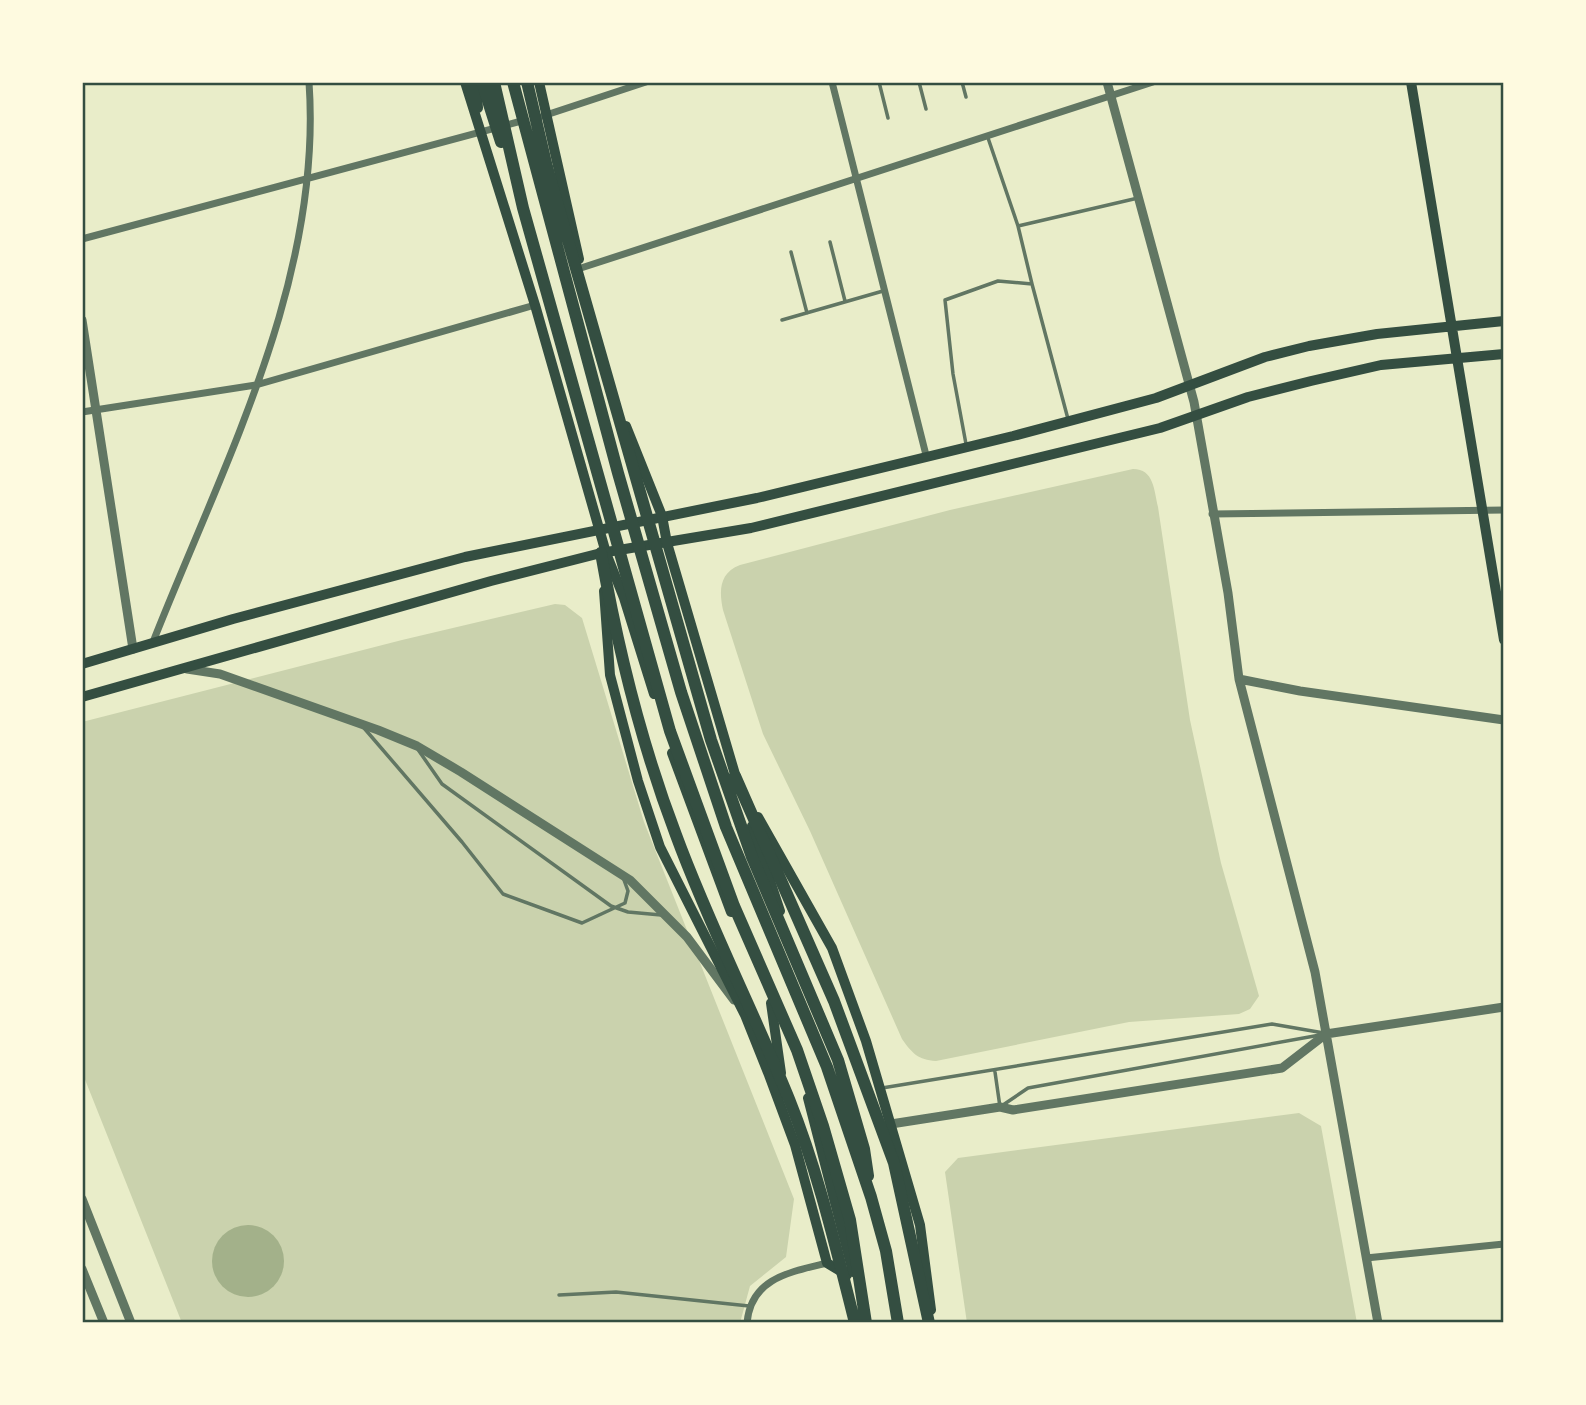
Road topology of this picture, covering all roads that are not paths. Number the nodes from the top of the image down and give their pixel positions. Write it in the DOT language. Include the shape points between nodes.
graph roads {
  1 [pos="309,82"];
  2 [pos="465,82"];
  3 [pos="475,82"];
  4 [pos="482,82"];
  5 [pos="494,82"];
  6 [pos="513,82"];
  7 [pos="527,82"];
  8 [pos="539,82"];
  9 [pos="646,82"];
  10 [pos="831,82"];
  11 [pos="879,82"];
  12 [pos="919,82"];
  13 [pos="962,82"];
  14 [pos="1107,82"];
  15 [pos="1153,82"];
  16 [pos="1411,82"];
  17 [pos="1111,95"];
  18 [pos="966,97"];
  19 [pos="926,109"];
  20 [pos="546,115"];
  21 [pos="888,118"];
  22 [pos="481,131"];
  23 [pos="987,135"];
  24 [pos="310,177"];
  25 [pos="855,178"];
  26 [pos="1140,198"];
  27 [pos="523,208"];
  28 [pos="1018,226"];
  29 [pos="82,239"];
  30 [pos="830,242"];
  31 [pos="792,252"];
  32 [pos="581,268"];
  33 [pos="1032,284"];
  34 [pos="883,291"];
  35 [pos="845,302"];
  36 [pos="535,305"];
  37 [pos="807,313"];
  38 [pos="82,320"];
  39 [pos="782,320"];
  40 [pos="1504,321"];
  41 [pos="1452,326"];
  42 [pos="1504,354"];
  43 [pos="1457,357"];
  44 [pos="256,385"];
  45 [pos="1190,385"];
  46 [pos="95,410"];
  47 [pos="82,412"];
  48 [pos="1196,415"];
  49 [pos="1068,421"];
  50 [pos="967,446"];
  51 [pos="926,456"];
  52 [pos="1504,510"];
  53 [pos="1483,511"];
  54 [pos="1212,514"];
  55 [pos="662,516"];
  56 [pos="599,530"];
  57 [pos="667,543"];
  58 [pos="603,553"];
  59 [pos="1504,640"];
  60 [pos="153,642"];
  61 [pos="133,649"];
  62 [pos="82,664"];
  63 [pos="179,669"];
  64 [pos="1239,679"];
  65 [pos="82,697"];
  66 [pos="1504,720"];
  67 [pos="357,722"];
  68 [pos="417,746"];
  69 [pos="735,776"];
  70 [pos="618,871"];
  71 [pos="617,909"];
  72 [pos="671,919"];
  73 [pos="771,1003"];
  74 [pos="1504,1007"];
  75 [pos="745,1016"];
  76 [pos="1326,1034"];
  77 [pos="995,1071"];
  78 [pos="880,1088"];
  79 [pos="1000,1107"];
  80 [pos="787,1120"];
  81 [pos="891,1124"];
  82 [pos="871,1197"];
  83 [pos="82,1199"];
  84 [pos="1504,1244"];
  85 [pos="1366,1258"];
  86 [pos="827,1263"];
  87 [pos="82,1269"];
  88 [pos="855,1280"];
  89 [pos="559,1295"];
  90 [pos="752,1306"];
  91 [pos="104,1323"];
  92 [pos="131,1323"];
  93 [pos="747,1323"];
  94 [pos="855,1323"];
  95 [pos="865,1323"];
  96 [pos="900,1323"];
  97 [pos="931,1323"];
  98 [pos="1378,1323"];
  1 -- 24 [label="street"];
  2 -- 22 [label="main road"];
  3 -- 22 [label="main road"];
  4 -- 27 [label="highway"];
  5 -- 27 [label="highway"];
  6 -- 82 [label="highway" via="618,473 696,739 730,838 827,1067"];
  7 -- 82 [label="highway" via="710,740 752,857 838,1059 864,1149"];
  8 -- 20 [label="main road"];
  9 -- 20 [label="street"];
  10 -- 25 [label="street"];
  11 -- 21 [label="lane"];
  12 -- 19 [label="lane"];
  13 -- 18 [label="lane"];
  14 -- 17 [label="street"];
  15 -- 17 [label="street"];
  16 -- 41 [label="main road"];
  17 -- 23 [label="street"];
  17 -- 26 [label="street"];
  20 -- 22 [label="street"];
  20 -- 32 [label="main road"];
  22 -- 24 [label="street"];
  22 -- 36 [label="main road"];
  23 -- 25 [label="street"];
  23 -- 28 [label="lane"];
  24 -- 29 [label="street"];
  24 -- 44 [label="street" via="298,246"];
  25 -- 32 [label="street"];
  25 -- 34 [label="street"];
  26 -- 28 [label="lane"];
  26 -- 45 [label="street"];
  27 -- 95 [label="highway" via="670,731 734,906 797,1051 823,1126 850,1220"];
  28 -- 33 [label="lane"];
  30 -- 35 [label="lane"];
  31 -- 37 [label="lane"];
  32 -- 55 [label="main road" via="620,410"];
  33 -- 49 [label="lane"];
  33 -- 50 [label="lane" via="998,281 945,300"];
  34 -- 35 [label="lane"];
  34 -- 51 [label="street"];
  35 -- 37 [label="lane"];
  36 -- 44 [label="street"];
  36 -- 56 [label="main road"];
  37 -- 39 [label="lane"];
  38 -- 46 [label="street"];
  40 -- 41 [label="main road"];
  41 -- 43 [label="main road"];
  41 -- 45 [label="main road" via="1309,346"];
  42 -- 43 [label="main road"];
  43 -- 48 [label="main road" via="1381,365 1248,397"];
  43 -- 53 [label="main road"];
  44 -- 46 [label="street"];
  44 -- 60 [label="street"];
  45 -- 48 [label="street"];
  45 -- 49 [label="main road"];
  46 -- 47 [label="street"];
  46 -- 61 [label="street"];
  48 -- 54 [label="street"];
  48 -- 57 [label="main road" via="1160,428 751,528"];
  49 -- 50 [label="main road"];
  50 -- 51 [label="main road"];
  51 -- 55 [label="main road" via="757,498"];
  52 -- 53 [label="street"];
  53 -- 54 [label="street"];
  53 -- 59 [label="main road"];
  54 -- 64 [label="street"];
  55 -- 56 [label="main road"];
  55 -- 57 [label="main road"];
  56 -- 58 [label="main road"];
  56 -- 60 [label="main road" via="465,558"];
  57 -- 58 [label="main road"];
  57 -- 69 [label="main road"];
  58 -- 63 [label="main road"];
  58 -- 73 [label="main road" via="624,598 722,893"];
  58 -- 75 [label="main road" via="610,675 638,781 660,847"];
  58 -- 94 [label="highway" via="618,650 676,835 789,1100 809,1155"];
  60 -- 61 [label="main road"];
  61 -- 62 [label="main road"];
  63 -- 65 [label="main road"];
  63 -- 67 [label="street" via="220,674"];
  64 -- 66 [label="street"];
  64 -- 76 [label="street" via="1315,972"];
  67 -- 68 [label="street"];
  67 -- 71 [label="lane" via="503,894 582,923"];
  68 -- 70 [label="street"];
  68 -- 71 [label="lane" via="442,784"];
  69 -- 78 [label="main road" via="832,948"];
  69 -- 96 [label="main road" via="831,1059"];
  69 -- 97 [label="highway" via="834,1001 894,1163"];
  70 -- 71 [label="lane" via="628,891 625,904"];
  70 -- 72 [label="street"];
  71 -- 72 [label="lane"];
  72 -- 75 [label="street"];
  73 -- 80 [label="main road"];
  73 -- 88 [label="main road" via="807,1096"];
  74 -- 76 [label="street"];
  75 -- 80 [label="main road"];
  76 -- 77 [label="lane" via="1272,1024"];
  76 -- 79 [label="lane" via="1028,1088"];
  76 -- 79 [label="street" via="1282,1068 1013,1110"];
  76 -- 85 [label="street"];
  77 -- 78 [label="lane"];
  77 -- 79 [label="lane"];
  78 -- 81 [label="main road"];
  79 -- 81 [label="street"];
  80 -- 86 [label="main road"];
  81 -- 97 [label="main road" via="920,1225"];
  82 -- 96 [label="highway"];
  83 -- 92 [label="street"];
  84 -- 85 [label="street"];
  85 -- 98 [label="street"];
  86 -- 88 [label="main road"];
  86 -- 90 [label="street" via="773,1279 762,1286"];
  87 -- 91 [label="street"];
  88 -- 95 [label="main road"];
  89 -- 90 [label="lane" via="616,1292"];
  90 -- 93 [label="street"];
}
